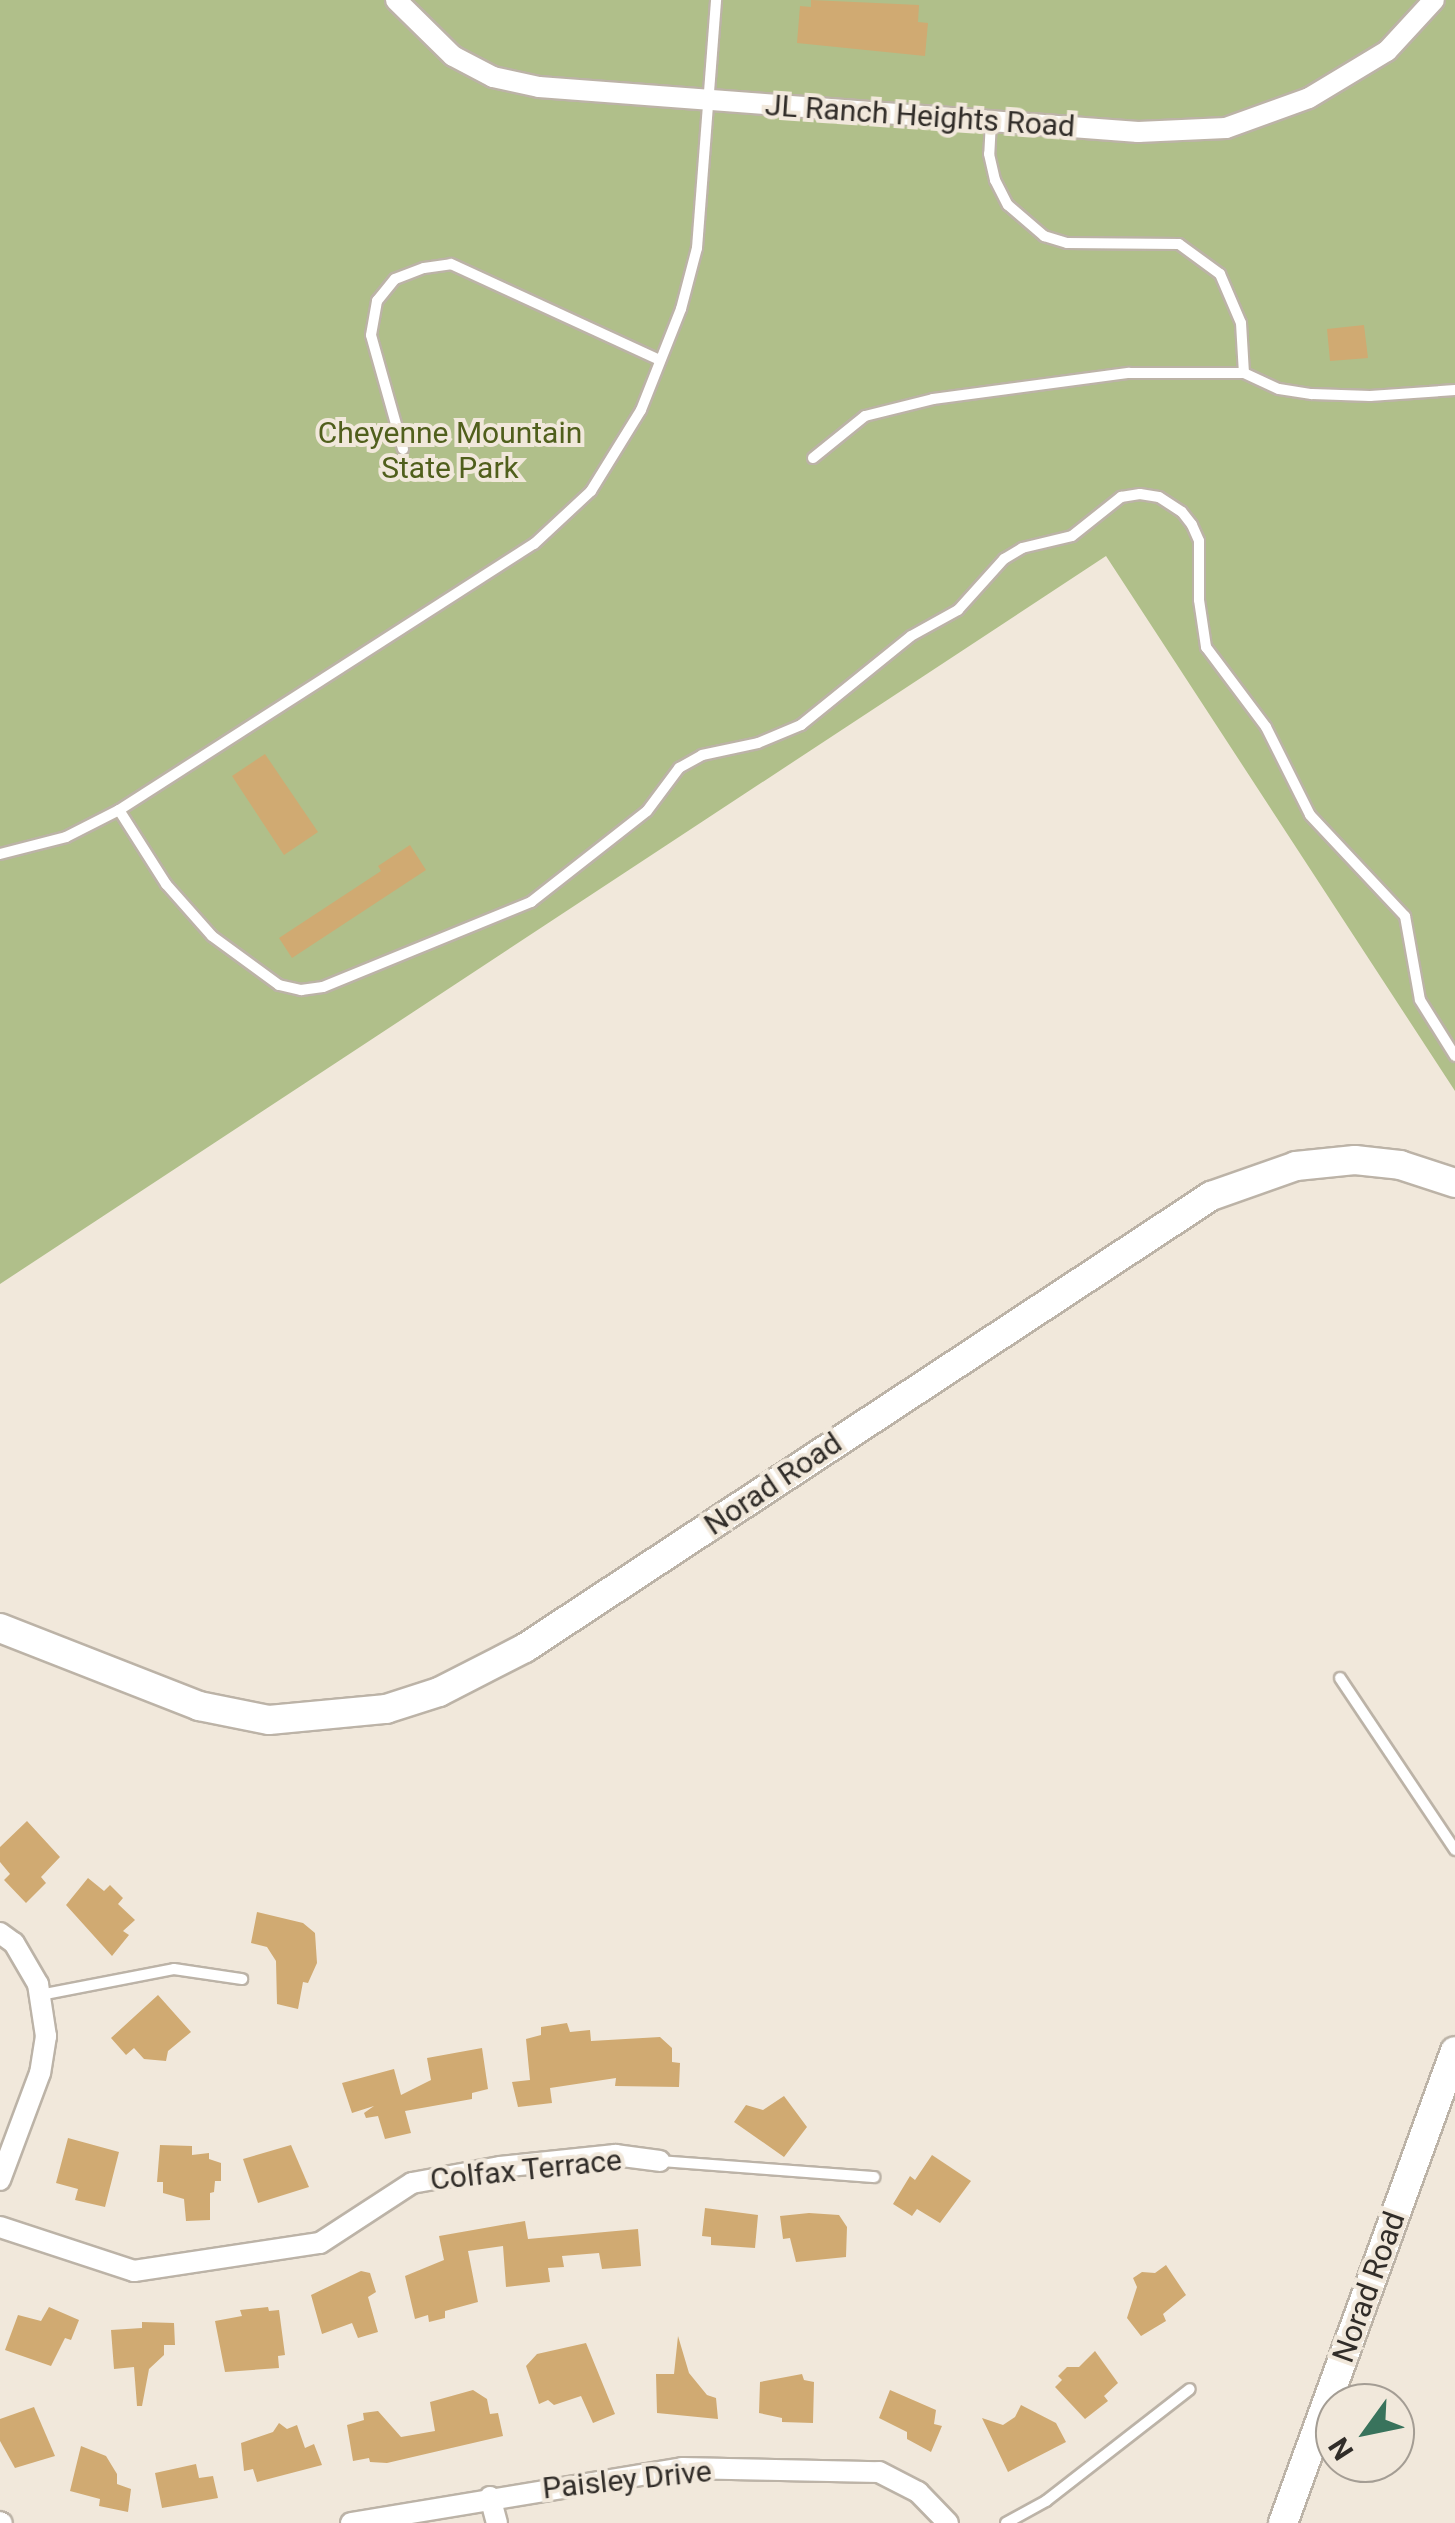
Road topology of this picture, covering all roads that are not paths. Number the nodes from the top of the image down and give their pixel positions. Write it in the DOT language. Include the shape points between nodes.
graph roads {
  1 [pos="396,0"];
  2 [pos="716,0"];
  3 [pos="1434,0"];
  4 [pos="708,99"];
  5 [pos="991,120"];
  6 [pos="660,360"];
  7 [pos="1244,373"];
  8 [pos="1455,390"];
  9 [pos="404,449"];
  10 [pos="813,458"];
  11 [pos="119,810"];
  12 [pos="0,854"];
  13 [pos="1455,1056"];
  14 [pos="1455,1183"];
  15 [pos="0,1618"];
  16 [pos="0,1628"];
  17 [pos="70,1656"];
  18 [pos="1340,1678"];
  19 [pos="1455,1850"];
  20 [pos="0,1932"];
  21 [pos="242,1979"];
  22 [pos="40,1995"];
  23 [pos="1455,2052"];
  24 [pos="660,2162"];
  25 [pos="874,2177"];
  26 [pos="0,2180"];
  27 [pos="0,2227"];
  28 [pos="1190,2390"];
  29 [pos="490,2497"];
  30 [pos="351,2523"];
  31 [pos="496,2523"];
  32 [pos="948,2523"];
  33 [pos="1006,2523"];
  34 [pos="1283,2523"];
  1 -- 4 [label="street, JL Ranch Heights Road" via="452,56 493,77 539,87"];
  2 -- 4 [label="lane"];
  3 -- 5 [label="street, JL Ranch Heights Road" via="1387,51 1310,98 1226,128 1138,132"];
  4 -- 5 [label="street, JL Ranch Heights Road"];
  4 -- 6 [label="lane" via="697,248"];
  5 -- 7 [label="lane" via="995,180 1008,205 1044,236 1066,244 1179,244 1220,274 1241,323"];
  6 -- 9 [label="lane" via="451,264 424,268 395,280 377,301 371,335"];
  6 -- 11 [label="lane" via="641,410 591,491 534,544"];
  7 -- 8 [label="lane" via="1312,394"];
  7 -- 10 [label="lane" via="1130,373 933,399 865,416"];
  11 -- 12 [label="lane" via="66,837"];
  11 -- 13 [label="lane" via="166,884 212,936 279,986 323,987 531,902 647,811 679,768 800,724 911,636 958,610 1004,559 1072,536 1120,497 1140,494 1160,498 1192,526 1200,541 1206,647 1266,727 1310,816 1405,916 1420,1000"];
  14 -- 17 [label="street, Norad Road" via="1400,1165 1355,1160 1296,1166 1211,1196 525,1648 439,1692 386,1710 269,1720 200,1706"];
  15 -- 17 [label="street, Norad Road"];
  16 -- 17 [label="street, Norad Road"];
  18 -- 19 [label="lane"];
  20 -- 22 [label="street" via="14,1944"];
  21 -- 22 [label="lane" via="174,1969"];
  22 -- 26 [label="street" via="46,2036 40,2073"];
  23 -- 34 [label="street, Norad Road"];
  24 -- 25 [label="lane"];
  24 -- 27 [label="street, Colfax Terrace" via="615,2155 412,2183 320,2243 134,2271"];
  28 -- 33 [label="lane" via="1046,2502"];
  29 -- 30 [label="street, Paisley Drive"];
  29 -- 31 [label="street"];
  29 -- 32 [label="street, Paisley Drive" via="682,2468 879,2472 918,2492"];
}
